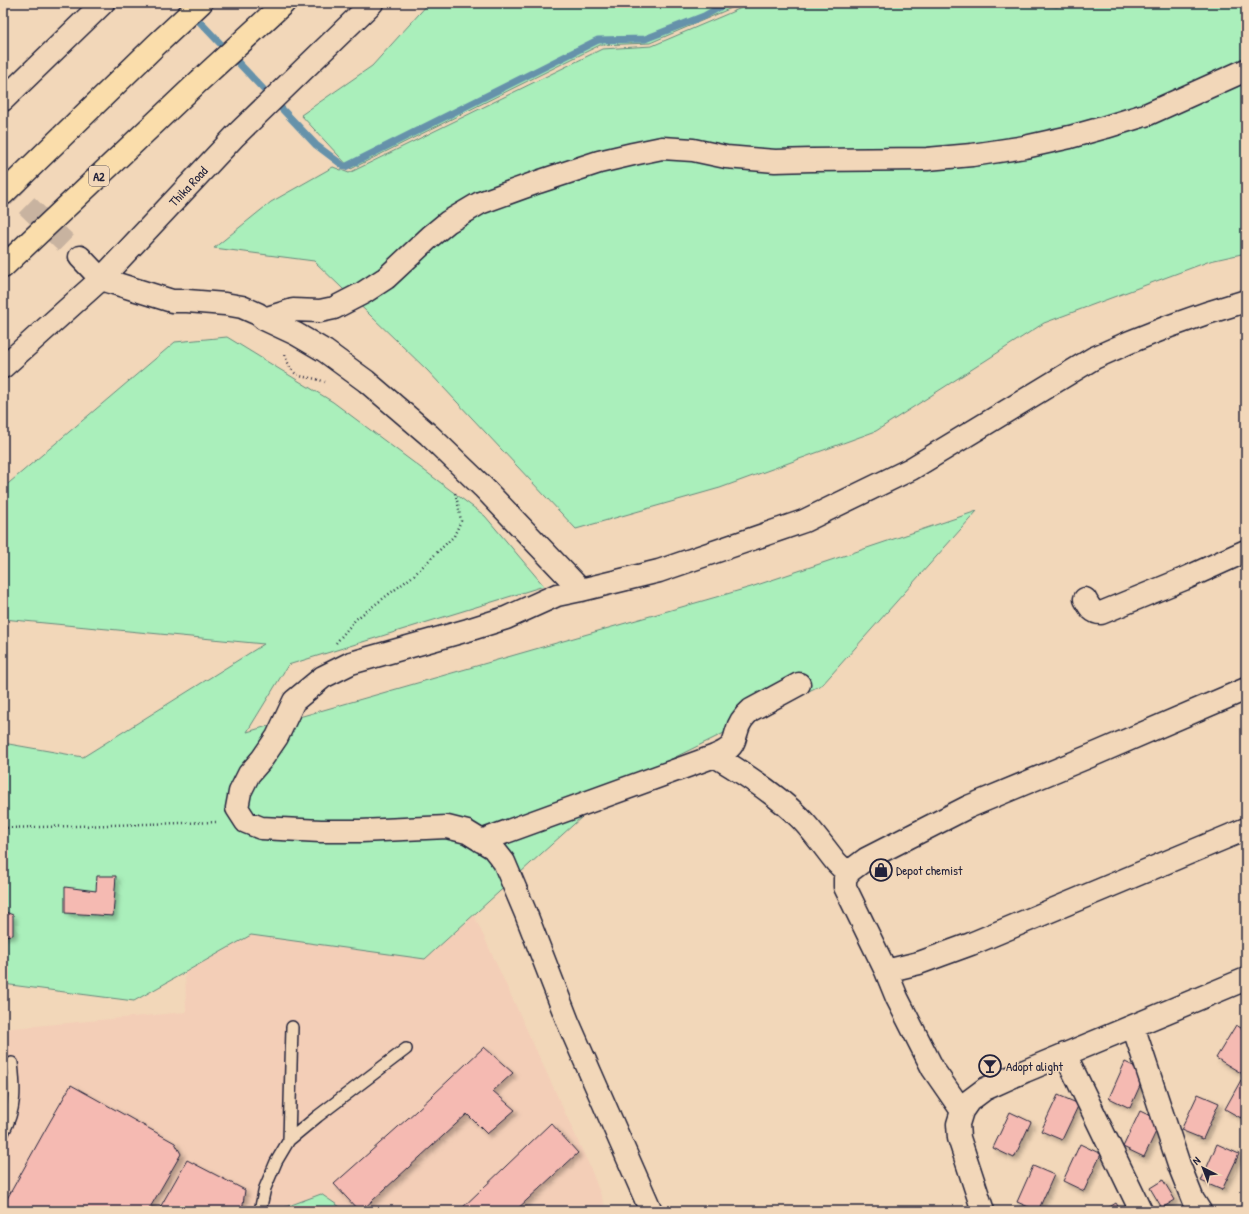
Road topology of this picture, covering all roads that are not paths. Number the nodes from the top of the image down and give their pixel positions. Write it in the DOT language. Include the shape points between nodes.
graph roads {
  1 [pos="103,3"];
  2 [pos="200,3"];
  3 [pos="284,3"];
  4 [pos="372,3"];
  5 [pos="1246,70"];
  6 [pos="3,100"];
  7 [pos="3,194"];
  8 [pos="80,257"];
  9 [pos="3,267"];
  10 [pos="101,279"];
  11 [pos="1246,301"];
  12 [pos="273,324"];
  13 [pos="3,367"];
  14 [pos="1246,552"];
  15 [pos="581,590"];
  16 [pos="1085,599"];
  17 [pos="799,684"];
  18 [pos="1246,689"];
  19 [pos="715,756"];
  20 [pos="1246,830"];
  21 [pos="481,841"];
  22 [pos="850,871"];
  23 [pos="886,971"];
  24 [pos="1246,979"];
  25 [pos="1133,1026"];
  26 [pos="292,1027"];
  27 [pos="406,1049"];
  28 [pos="1065,1054"];
  29 [pos="12,1063"];
  30 [pos="962,1110"];
  31 [pos="3,1133"];
  32 [pos="289,1140"];
  33 [pos="260,1211"];
  34 [pos="651,1211"];
  35 [pos="983,1211"];
  36 [pos="1140,1211"];
  37 [pos="1200,1211"];
  1 -- 6 [label="street"];
  2 -- 7 [label="highway"];
  3 -- 9 [label="highway, A2"];
  4 -- 10 [label="street, Thika Road" via="235,136"];
  5 -- 12 [label="street" via="1148,114 1070,137 972,155 927,159 775,161 662,148 599,162 475,206 448,222 386,278 363,293 334,308 320,311 293,310"];
  8 -- 10 [label="street"];
  10 -- 12 [label="street" via="172,301 242,307"];
  10 -- 13 [label="street, Thika Road"];
  11 -- 15 [label="street" via="1161,330 1094,358 910,469 804,521 659,571"];
  12 -- 15 [label="street" via="325,351 366,381 429,435 483,487"];
  14 -- 16 [label="street" via="1102,612 1097,613"];
  15 -- 21 [label="street" via="557,595 506,618 351,664 323,677 294,702 277,737 249,774 240,792 237,808 246,822 261,828 362,831 447,827 467,832"];
  17 -- 19 [label="street" via="745,715 732,745"];
  18 -- 22 [label="street" via="968,807 866,859"];
  19 -- 21 [label="street"];
  19 -- 22 [label="street" via="739,770 801,818 836,862"];
  20 -- 23 [label="street" via="971,944 919,963"];
  21 -- 34 [label="street" via="493,848 504,862 568,1022"];
  22 -- 23 [label="street" via="845,878 845,887"];
  23 -- 30 [label="street" via="933,1069"];
  24 -- 25 [label="street"];
  25 -- 28 [label="street"];
  25 -- 37 [label="street" via="1179,1165"];
  26 -- 32 [label="lane"];
  27 -- 32 [label="lane"];
  28 -- 30 [label="street" via="984,1089"];
  28 -- 36 [label="street"];
  29 -- 31 [label="lane" via="15,1085 13,1108"];
  30 -- 35 [label="street" via="958,1124 959,1138"];
  32 -- 33 [label="lane" via="265,1188"];
}
